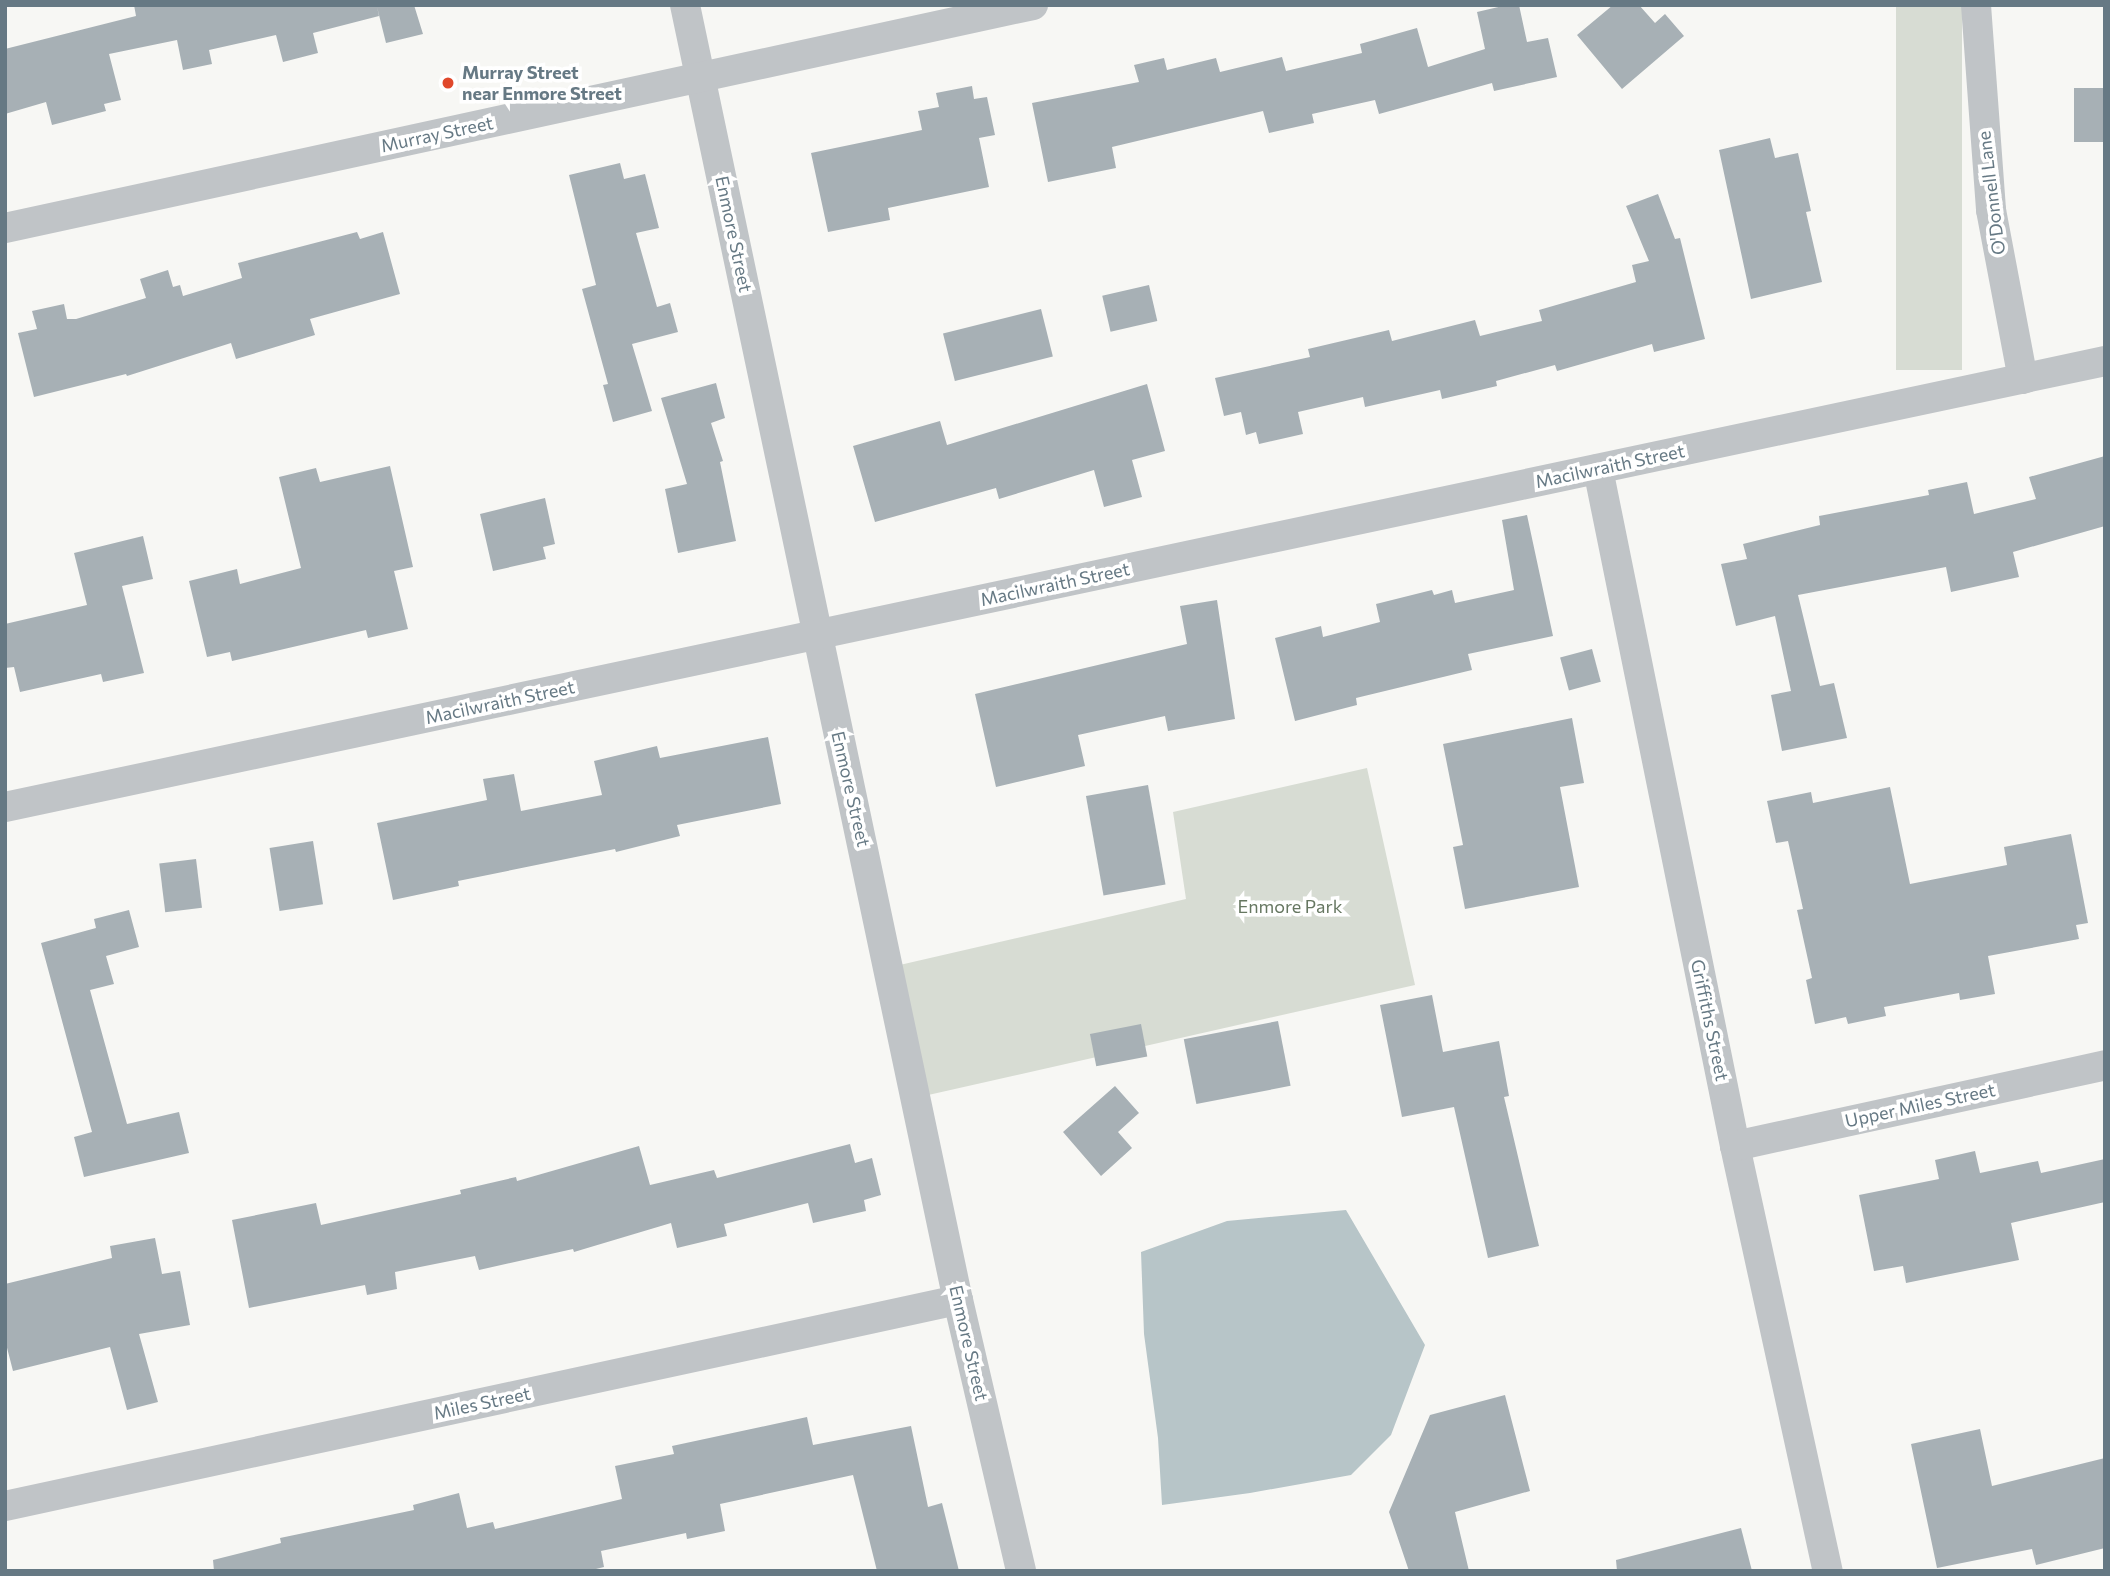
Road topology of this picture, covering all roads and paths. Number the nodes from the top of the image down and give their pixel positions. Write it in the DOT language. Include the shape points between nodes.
graph roads {
  1 [pos="685,5"];
  2 [pos="1033,5"];
  3 [pos="1976,5"];
  4 [pos="701,76"];
  5 [pos="5,228"];
  6 [pos="2105,361"];
  7 [pos="2023,379"];
  8 [pos="1598,469"];
  9 [pos="816,635"];
  10 [pos="5,807"];
  11 [pos="2105,1065"];
  12 [pos="1735,1146"];
  13 [pos="958,1300"];
  14 [pos="5,1506"];
  15 [pos="1021,1571"];
  16 [pos="1828,1571"];
  1 -- 4 [label="street, Enmore Street"];
  2 -- 4 [label="street, Murray Street"];
  3 -- 7 [label="street, O'Donnell Lane" via="1991,210"];
  4 -- 5 [label="street, Murray Street"];
  4 -- 9 [label="street, Enmore Street"];
  6 -- 7 [label="street, Macilwraith Street"];
  7 -- 8 [label="street, Macilwraith Street"];
  8 -- 9 [label="street, Macilwraith Street"];
  8 -- 12 [label="street, Griffiths Street"];
  9 -- 10 [label="street, Macilwraith Street"];
  9 -- 13 [label="street, Enmore Street" via="891,967"];
  11 -- 12 [label="street, Upper Miles Street"];
  12 -- 16 [label="street, Griffiths Street"];
  13 -- 14 [label="street, Miles Street"];
  13 -- 15 [label="street, Enmore Street"];
}
